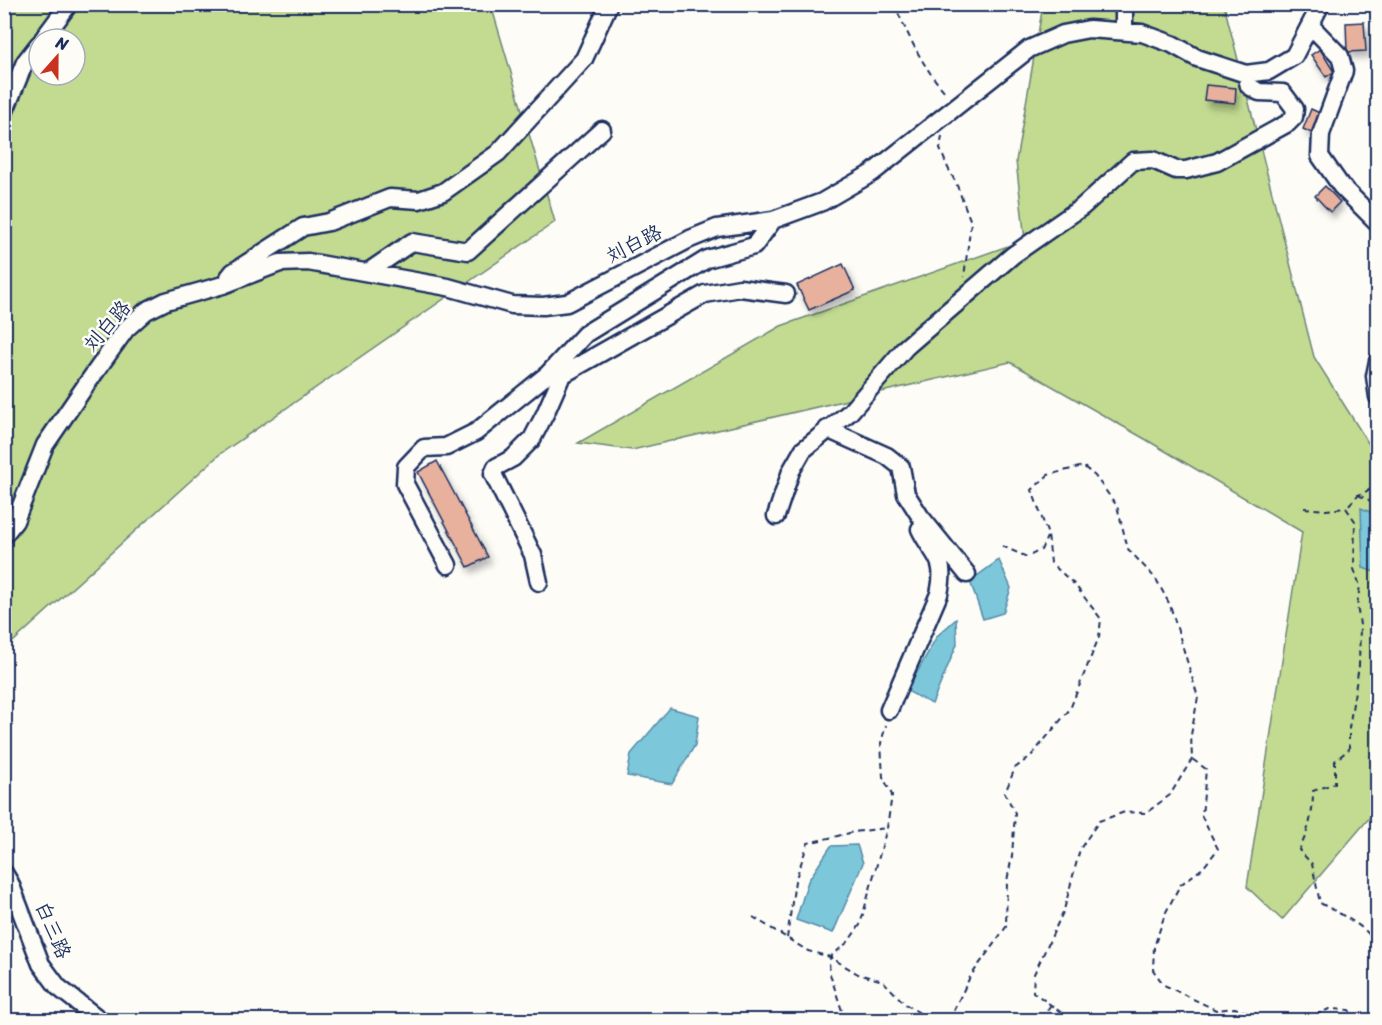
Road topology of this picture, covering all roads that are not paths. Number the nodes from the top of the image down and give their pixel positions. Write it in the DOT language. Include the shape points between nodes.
graph roads {
  1 [pos="69,4"];
  2 [pos="609,4"];
  3 [pos="1124,4"];
  4 [pos="1321,4"];
  5 [pos="1310,25"];
  6 [pos="52,27"];
  7 [pos="1124,32"];
  8 [pos="27,59"];
  9 [pos="1246,74"];
  10 [pos="4,113"];
  11 [pos="602,130"];
  12 [pos="773,219"];
  13 [pos="1377,223"];
  14 [pos="368,272"];
  15 [pos="223,285"];
  16 [pos="786,294"];
  17 [pos="1377,361"];
  18 [pos="555,374"];
  19 [pos="1377,397"];
  20 [pos="827,429"];
  21 [pos="776,516"];
  22 [pos="920,516"];
  23 [pos="4,535"];
  24 [pos="448,565"];
  25 [pos="967,574"];
  26 [pos="538,582"];
  27 [pos="889,710"];
  28 [pos="4,873"];
  29 [pos="100,1020"];
  1 -- 6 [label="street"];
  2 -- 15 [label="street" via="584,58 498,153 443,192 419,200 390,198 329,222 303,227 233,272"];
  3 -- 7 [label="street"];
  4 -- 5 [label="street"];
  5 -- 9 [label="street" via="1294,56 1269,71"];
  5 -- 13 [label="street" via="1340,56 1344,71 1321,134 1320,156 1341,186"];
  7 -- 9 [label="street, 刘白路" via="1142,33 1197,58"];
  7 -- 12 [label="street, 刘白路" via="1089,29 1063,34 1029,49 872,173 822,202"];
  8 -- 10 [label="street"];
  9 -- 20 [label="street" via="1249,86 1258,92 1282,93 1294,109 1294,117 1288,123 1207,165 1176,170 1153,160 1133,161 1082,207 1013,255 906,347 850,412"];
  11 -- 14 [label="street" via="468,251 412,242"];
  12 -- 14 [label="street, 刘白路" via="717,228 690,239 567,303 512,305 448,287"];
  12 -- 18 [label="street" via="754,246 707,259 585,333"];
  14 -- 15 [label="street, 刘白路" via="308,262 280,263"];
  15 -- 23 [label="street, 刘白路" via="166,301 126,329 45,446 15,521"];
  16 -- 18 [label="street" via="740,288 705,294"];
  17 -- 19 [label="street"];
  18 -- 24 [label="street" via="476,432 446,447 424,448 406,467 405,484"];
  18 -- 26 [label="street" via="532,439 513,458 496,467 493,474 533,555"];
  20 -- 21 [label="street" via="803,450 791,471"];
  20 -- 22 [label="street" via="887,456 901,467 906,495"];
  22 -- 25 [label="street"];
  22 -- 27 [label="street" via="920,530 941,564 943,578"];
  28 -- 29 [label="street, 白三路" via="41,964 58,987"];
}
